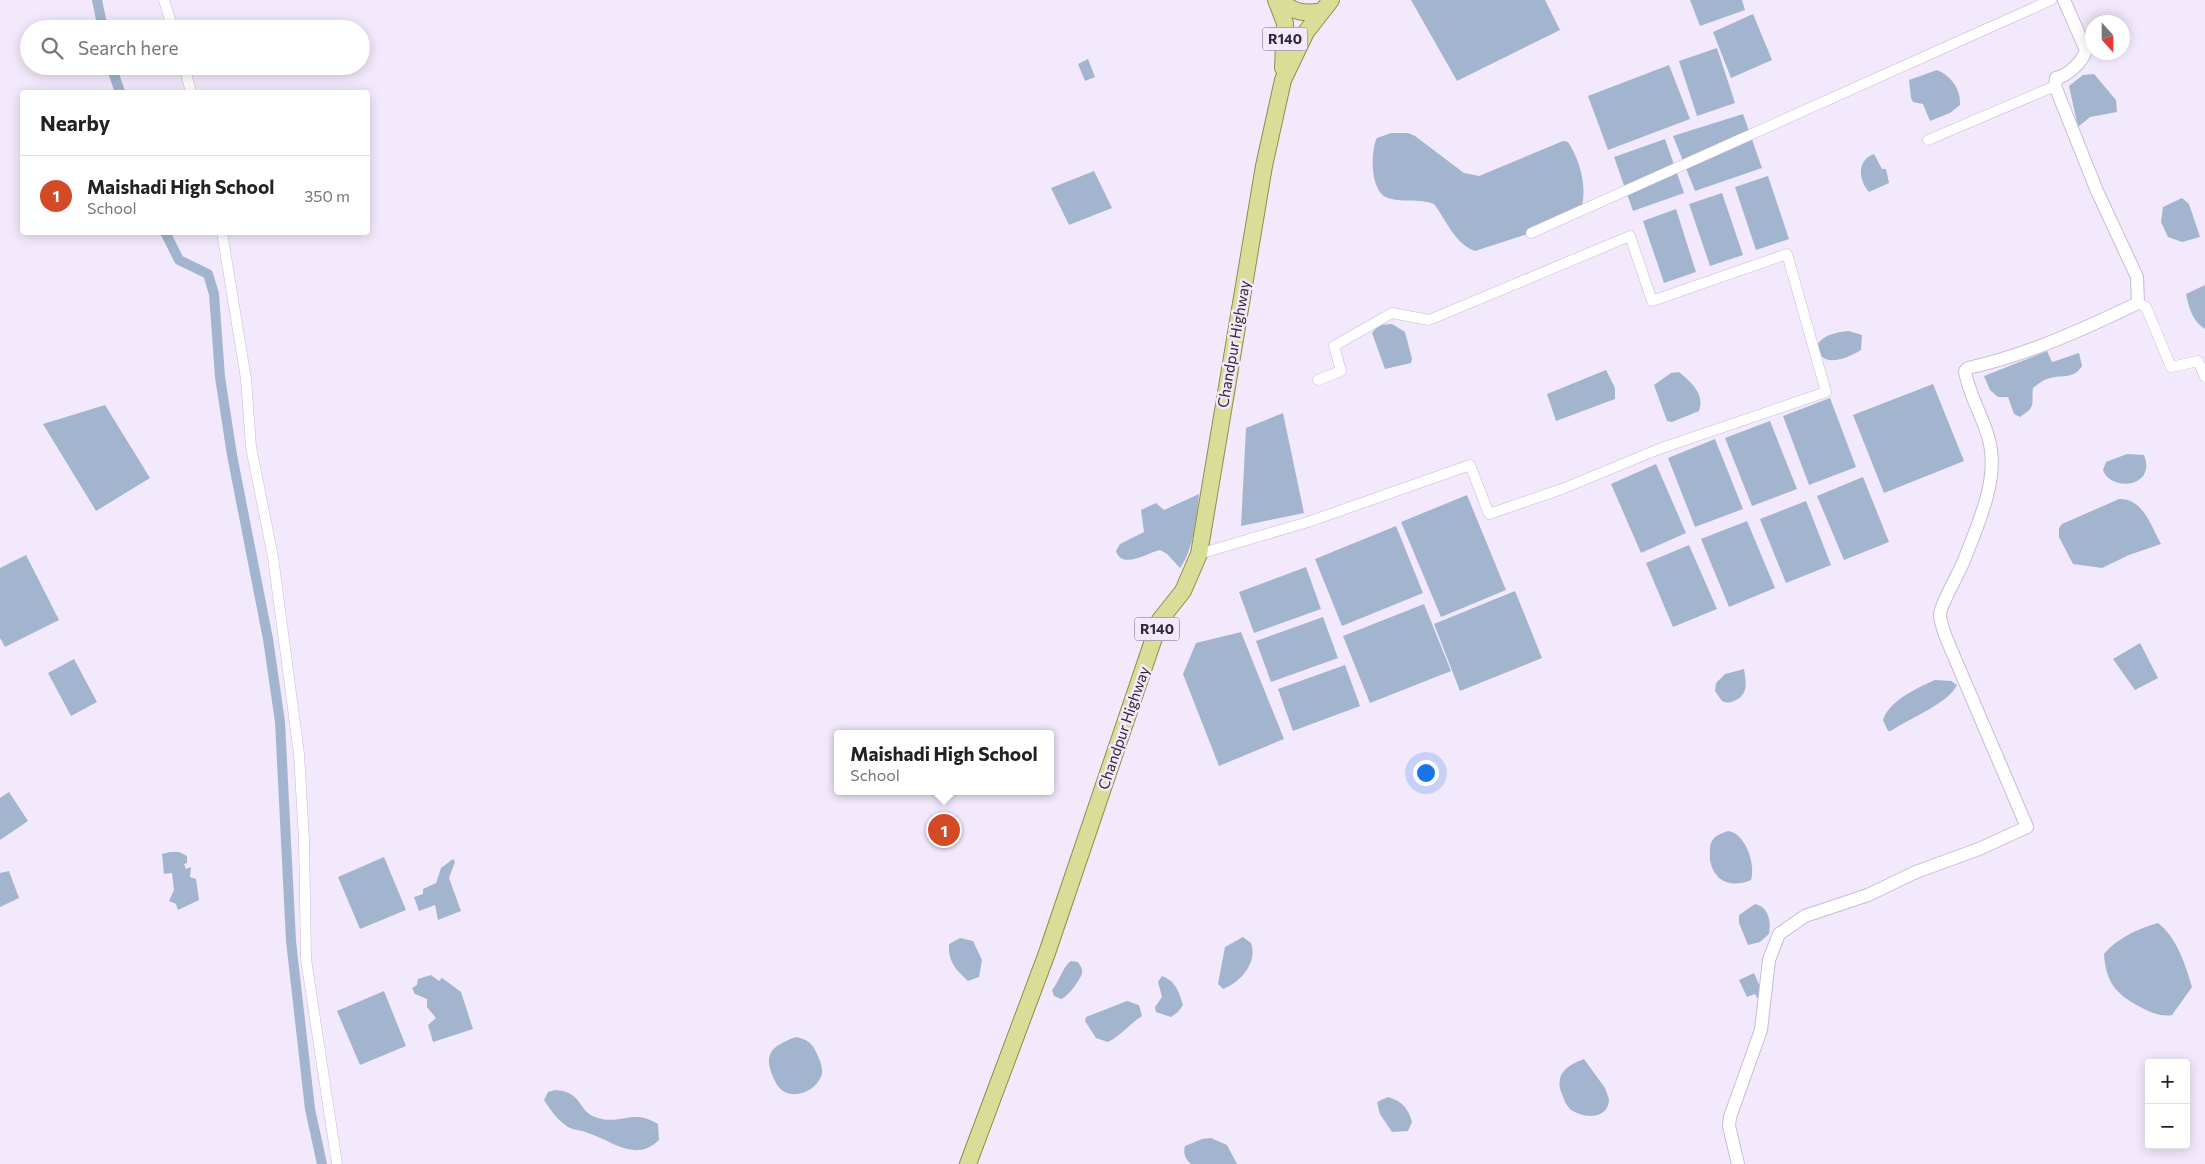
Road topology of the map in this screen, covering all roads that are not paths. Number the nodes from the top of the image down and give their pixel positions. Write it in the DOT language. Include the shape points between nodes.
graph roads {
  1 [pos="164,0"];
  2 [pos="1276,0"];
  3 [pos="1281,0"];
  4 [pos="2051,0"];
  5 [pos="2064,0"];
  6 [pos="1327,6"];
  7 [pos="170,20"];
  8 [pos="186,75"];
  9 [pos="1283,80"];
  10 [pos="2056,86"];
  11 [pos="190,90"];
  12 [pos="1928,140"];
  13 [pos="1531,233"];
  14 [pos="222,235"];
  15 [pos="2138,303"];
  16 [pos="2205,376"];
  17 [pos="1318,380"];
  18 [pos="1199,554"];
  19 [pos="337,1164"];
  20 [pos="968,1164"];
  21 [pos="1738,1164"];
  1 -- 7 [label="street"];
  2 -- 9 [label="main road, R140" via="1285,23"];
  3 -- 6 [label="main road, R140" via="1296,11 1310,13"];
  4 -- 13 [label="street"];
  5 -- 10 [label="street" via="2086,50 2070,71 2056,78"];
  6 -- 9 [label="main road, R140" via="1297,47"];
  8 -- 11 [label="street"];
  9 -- 18 [label="main road, Chandpur Highway / R140" via="1264,166"];
  10 -- 12 [label="street"];
  10 -- 15 [label="street" via="2137,277"];
  14 -- 19 [label="street" via="246,379 250,447 273,557 299,754 306,959"];
  15 -- 16 [label="street" via="2146,307 2171,367 2198,360"];
  15 -- 21 [label="street" via="2087,328 1965,371 1968,388 1990,444 1992,468 1965,559 1942,604 1940,615 1947,640 2027,827 1868,895 1805,916 1779,934 1769,960 1761,1030 1730,1117"];
  17 -- 18 [label="street" via="1341,371 1334,346 1392,312 1429,320 1630,236 1652,301 1787,254 1826,392 1668,446 1489,514 1470,465 1308,522"];
  18 -- 20 [label="main road, Chandpur Highway / R140" via="1183,591 1160,620 1048,953"];
}
